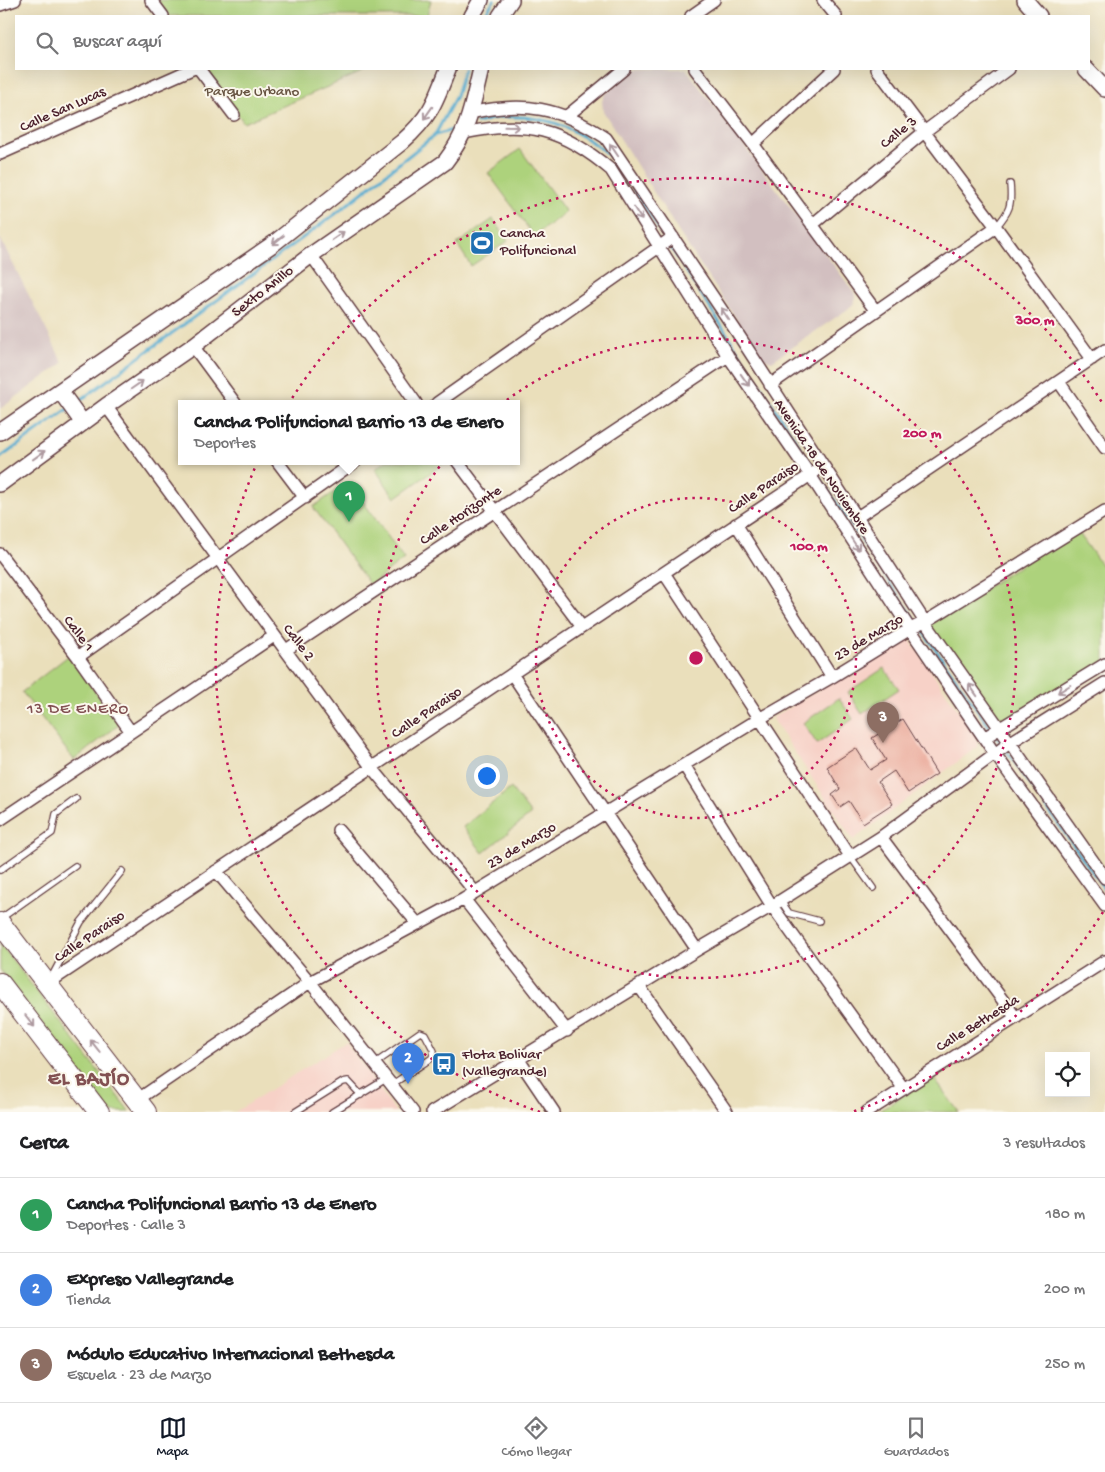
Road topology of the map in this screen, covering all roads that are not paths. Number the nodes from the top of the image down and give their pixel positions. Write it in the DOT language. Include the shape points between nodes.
graph roads {
  1 [pos="15,0"];
  2 [pos="151,0"];
  3 [pos="481,0"];
  4 [pos="511,0"];
  5 [pos="714,0"];
  6 [pos="823,0"];
  7 [pos="1025,0"];
  8 [pos="0,5"];
  9 [pos="162,15"];
  10 [pos="473,15"];
  11 [pos="501,15"];
  12 [pos="692,15"];
  13 [pos="835,15"];
  14 [pos="1038,15"];
  15 [pos="190,70"];
  16 [pos="200,70"];
  17 [pos="448,70"];
  18 [pos="481,70"];
  19 [pos="623,70"];
  20 [pos="696,70"];
  21 [pos="833,70"];
  22 [pos="878,70"];
  23 [pos="1008,70"];
  24 [pos="1087,70"];
  25 [pos="1105,89"];
  26 [pos="470,114"];
  27 [pos="234,116"];
  28 [pos="567,116"];
  29 [pos="924,132"];
  30 [pos="464,133"];
  31 [pos="753,144"];
  32 [pos="0,154"];
  33 [pos="1010,184"];
  34 [pos="812,225"];
  35 [pos="996,227"];
  36 [pos="666,243"];
  37 [pos="311,255"];
  38 [pos="875,310"];
  39 [pos="193,346"];
  40 [pos="1105,350"];
  41 [pos="728,356"];
  42 [pos="1092,359"];
  43 [pos="1060,382"];
  44 [pos="770,385"];
  45 [pos="63,394"];
  46 [pos="233,400"];
  47 [pos="414,400"];
  48 [pos="441,400"];
  49 [pos="106,406"];
  50 [pos="79,418"];
  51 [pos="0,432"];
  52 [pos="1105,448"];
  53 [pos="281,465"];
  54 [pos="350,465"];
  55 [pos="460,465"];
  56 [pos="817,470"];
  57 [pos="0,484"];
  58 [pos="305,498"];
  59 [pos="1105,511"];
  60 [pos="494,512"];
  61 [pos="856,518"];
  62 [pos="736,524"];
  63 [pos="0,554"];
  64 [pos="218,559"];
  65 [pos="664,572"];
  66 [pos="918,626"];
  67 [pos="582,627"];
  68 [pos="274,636"];
  69 [pos="286,650"];
  70 [pos="78,658"];
  71 [pos="1105,664"];
  72 [pos="512,674"];
  73 [pos="832,677"];
  74 [pos="1105,683"];
  75 [pos="759,719"];
  76 [pos="131,732"];
  77 [pos="994,733"];
  78 [pos="1009,742"];
  79 [pos="997,753"];
  80 [pos="684,766"];
  81 [pos="372,768"];
  82 [pos="76,799"];
  83 [pos="606,813"];
  84 [pos="0,820"];
  85 [pos="338,830"];
  86 [pos="881,837"];
  87 [pos="850,856"];
  88 [pos="75,866"];
  89 [pos="0,870"];
  90 [pos="122,870"];
  91 [pos="216,871"];
  92 [pos="1105,878"];
  93 [pos="873,888"];
  94 [pos="474,892"];
  95 [pos="464,899"];
  96 [pos="776,904"];
  97 [pos="1105,906"];
  98 [pos="0,919"];
  99 [pos="819,921"];
  100 [pos="0,924"];
  101 [pos="418,924"];
  102 [pos="697,950"];
  103 [pos="1105,962"];
  104 [pos="310,982"];
  105 [pos="0,983"];
  106 [pos="47,984"];
  107 [pos="639,986"];
  108 [pos="1016,1018"];
  109 [pos="567,1031"];
  110 [pos="519,1060"];
  111 [pos="374,1064"];
  112 [pos="389,1082"];
  113 [pos="904,1089"];
  114 [pos="361,1095"];
  115 [pos="142,1106"];
  116 [pos="549,1110"];
  117 [pos="100,1112"];
  118 [pos="295,1112"];
  119 [pos="332,1112"];
  120 [pos="413,1112"];
  121 [pos="432,1112"];
  122 [pos="727,1112"];
  123 [pos="867,1112"];
  1 -- 8 [label="street"];
  2 -- 9 [label="street"];
  3 -- 10 [label="main road"];
  4 -- 11 [label="main road"];
  5 -- 12 [label="street"];
  6 -- 13 [label="street"];
  7 -- 14 [label="main road"];
  15 -- 32 [label="street, Calle San Lucas"];
  16 -- 27 [label="street"];
  17 -- 45 [label="main road, one-way" via="435,104 402,142 273,244"];
  18 -- 26 [label="main road, Sexto Anillo"];
  19 -- 28 [label="street"];
  20 -- 31 [label="street"];
  21 -- 31 [label="street"];
  22 -- 29 [label="street"];
  23 -- 29 [label="street, Calle 3"];
  24 -- 25 [label="main road"];
  26 -- 28 [label="street, Avenida 18 de Noviembre" via="519,106"];
  26 -- 30 [label="main road, Sexto Anillo"];
  36 -- 28 [label="street, Avenida 18 de Noviembre, one-way" via="606,138"];
  29 -- 34 [label="street, Calle 3"];
  29 -- 35 [label="street"];
  30 -- 36 [label="street, Avenida 18 de Noviembre, one-way" via="490,127 542,130 591,153 611,170"];
  37 -- 30 [label="main road, Sexto Anillo, one-way" via="445,162"];
  31 -- 34 [label="street"];
  33 -- 35 [label="lane" via="1010,207"];
  34 -- 38 [label="street"];
  35 -- 38 [label="street"];
  35 -- 42 [label="street"];
  36 -- 41 [label="street, Avenida 18 de Noviembre"];
  44 -- 36 [label="street, Avenida 18 de Noviembre, one-way"];
  36 -- 48 [label="street"];
  37 -- 39 [label="main road, Sexto Anillo"];
  37 -- 47 [label="street"];
  38 -- 44 [label="street"];
  39 -- 46 [label="street"];
  49 -- 39 [label="main road, Sexto Anillo, one-way"];
  40 -- 42 [label="street"];
  41 -- 56 [label="street, Avenida 18 de Noviembre, one-way"];
  41 -- 60 [label="street, Calle Horizonte"];
  42 -- 43 [label="street"];
  43 -- 52 [label="street"];
  43 -- 61 [label="street"];
  44 -- 56 [label="street, Avenida 18 de Noviembre"];
  45 -- 50 [label="main road"];
  45 -- 51 [label="main road"];
  49 -- 50 [label="main road, Sexto Anillo"];
  49 -- 64 [label="street, Calle 2"];
  57 -- 50 [label="main road, Sexto Anillo, one-way"];
  53 -- 58 [label="street"];
  54 -- 58 [label="street"];
  55 -- 60 [label="street"];
  56 -- 61 [label="street, Avenida 18 de Noviembre"];
  56 -- 62 [label="street, Calle Paraiso"];
  56 -- 66 [label="street, Avenida 18 de Noviembre, one-way"];
  58 -- 64 [label="street"];
  59 -- 66 [label="street, 23 de Marzo"];
  60 -- 67 [label="street"];
  60 -- 69 [label="street, Calle Horizonte"];
  61 -- 66 [label="street, Avenida 18 de Noviembre"];
  62 -- 65 [label="street, Calle Paraiso"];
  62 -- 73 [label="street"];
  63 -- 70 [label="street, Calle 1"];
  64 -- 68 [label="street, Calle 2"];
  64 -- 70 [label="street"];
  65 -- 67 [label="street, Calle Paraiso"];
  65 -- 75 [label="street"];
  66 -- 73 [label="street, 23 de Marzo"];
  66 -- 77 [label="street, Avenida 18 de Noviembre"];
  77 -- 66 [label="street, Avenida 18 de Noviembre, one-way"];
  67 -- 72 [label="street, Calle Paraiso"];
  68 -- 69 [label="street, Calle 2"];
  68 -- 76 [label="street"];
  69 -- 81 [label="street, Calle 2"];
  70 -- 76 [label="street, Calle 1"];
  71 -- 77 [label="street, one-way"];
  72 -- 81 [label="street, Calle Paraiso"];
  72 -- 83 [label="street"];
  73 -- 75 [label="street, 23 de Marzo"];
  74 -- 78 [label="street"];
  75 -- 80 [label="street, 23 de Marzo"];
  75 -- 87 [label="street"];
  76 -- 84 [label="street"];
  77 -- 78 [label="street, Avenida 18 de Noviembre"];
  77 -- 79 [label="street, Avenida 18 de Noviembre"];
  78 -- 79 [label="street"];
  78 -- 92 [label="street, Avenida 18 de Noviembre"];
  79 -- 86 [label="street"];
  79 -- 97 [label="street, Avenida 18 de Noviembre"];
  80 -- 83 [label="street, 23 de Marzo"];
  80 -- 96 [label="street"];
  81 -- 91 [label="street, Calle Paraiso"];
  81 -- 94 [label="street, Calle 2"];
  82 -- 89 [label="lane" via="56,814 52,833"];
  83 -- 94 [label="street, 23 de Marzo"];
  83 -- 102 [label="street"];
  85 -- 101 [label="street"];
  86 -- 87 [label="street"];
  86 -- 108 [label="street"];
  87 -- 93 [label="lane"];
  87 -- 96 [label="street"];
  88 -- 98 [label="lane"];
  90 -- 106 [label="lane" via="81,922"];
  91 -- 104 [label="street"];
  91 -- 106 [label="street, Calle Paraiso"];
  94 -- 95 [label="street, 23 de Marzo"];
  95 -- 101 [label="street, 23 de Marzo"];
  95 -- 109 [label="street"];
  96 -- 99 [label="lane" via="792,915"];
  96 -- 102 [label="street"];
  96 -- 113 [label="street"];
  100 -- 106 [label="highway"];
  101 -- 104 [label="street, 23 de Marzo"];
  102 -- 107 [label="street"];
  103 -- 108 [label="street, Calle Bethesda"];
  104 -- 111 [label="street"];
  104 -- 115 [label="street, 23 de Marzo"];
  105 -- 117 [label="highway, one-way"];
  115 -- 106 [label="highway, one-way"];
  107 -- 109 [label="street"];
  107 -- 122 [label="street"];
  108 -- 113 [label="street, Calle Bethesda"];
  109 -- 110 [label="street"];
  110 -- 116 [label="street"];
  110 -- 121 [label="street"];
  111 -- 112 [label="street"];
  111 -- 112 [label="lane" via="420,1032 425,1034 434,1052 432,1058"];
  112 -- 114 [label="lane"];
  112 -- 120 [label="street"];
  113 -- 123 [label="street, Calle Bethesda"];
  114 -- 118 [label="lane" via="348,1081 343,1082"];
  114 -- 119 [label="lane"];
}
